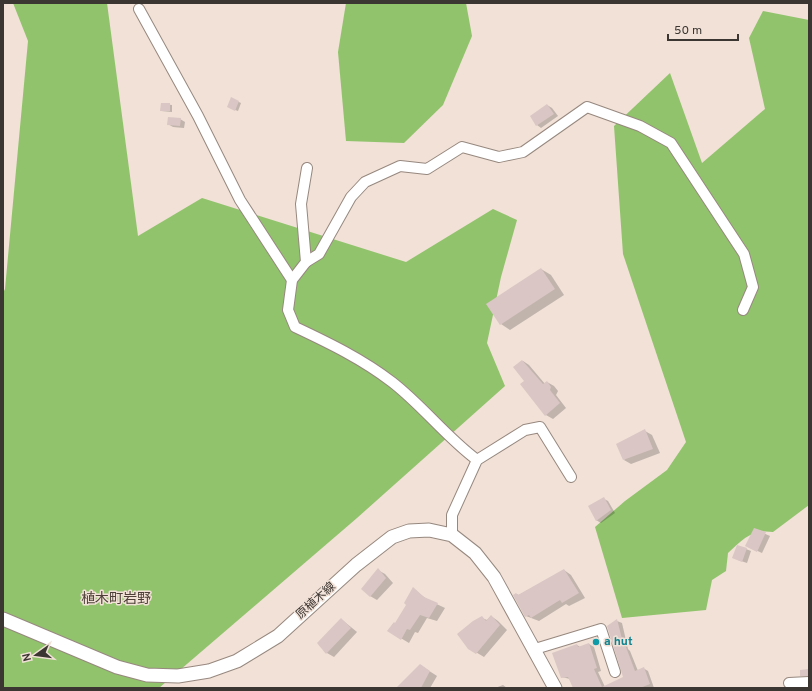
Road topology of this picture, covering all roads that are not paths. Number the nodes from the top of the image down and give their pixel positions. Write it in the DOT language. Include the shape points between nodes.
graph roads {
  1 [pos="139,9"];
  2 [pos="306,168"];
  3 [pos="306,262"];
  4 [pos="292,280"];
  5 [pos="743,310"];
  6 [pos="477,460"];
  7 [pos="571,477"];
  8 [pos="452,535"];
  9 [pos="3,619"];
  10 [pos="534,649"];
  11 [pos="615,672"];
  12 [pos="809,682"];
  13 [pos="789,683"];
  14 [pos="555,688"];
  1 -- 4 [label="street" via="198,116 240,200"];
  2 -- 3 [label="street" via="301,204"];
  3 -- 4 [label="street"];
  3 -- 5 [label="street" via="319,254 351,197 365,182 400,166 427,169 462,147 499,157 523,152 587,107 640,126 671,143 744,254 753,287"];
  4 -- 6 [label="street" via="288,310 295,326 360,359 393,382 462,449"];
  6 -- 7 [label="street" via="525,430 540,427"];
  6 -- 8 [label="street" via="452,515"];
  8 -- 9 [label="main road, 原植木線" via="429,530 409,531 392,537 356,565 278,636 237,661 178,676 147,675 117,667"];
  8 -- 10 [label="main road, 原植木線" via="475,553 494,578"];
  10 -- 11 [label="street" via="602,629"];
  10 -- 14 [label="main road, 原植木線"];
  12 -- 13 [label="street"];
}
